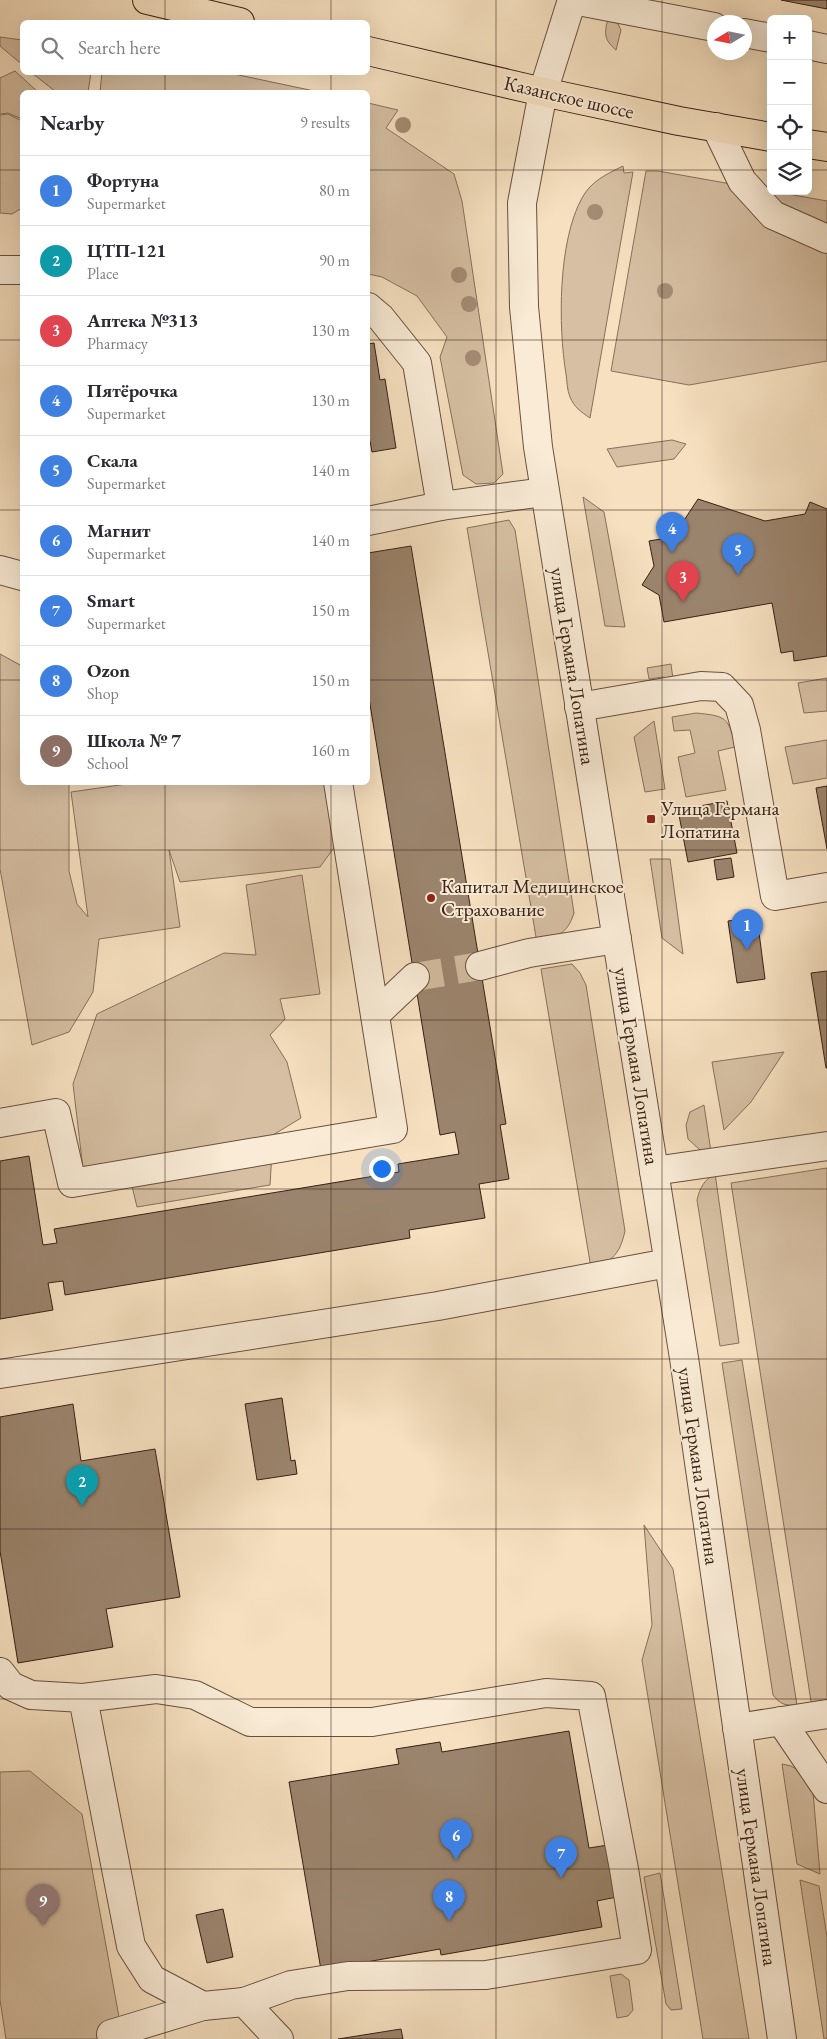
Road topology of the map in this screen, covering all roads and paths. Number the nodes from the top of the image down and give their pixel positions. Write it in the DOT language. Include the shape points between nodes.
graph roads {
  1 [pos="147,0"];
  2 [pos="572,0"];
  3 [pos="232,20"];
  4 [pos="707,26"];
  5 [pos="752,34"];
  6 [pos="767,37"];
  7 [pos="812,46"];
  8 [pos="827,49"];
  9 [pos="370,51"];
  10 [pos="543,92"];
  11 [pos="716,127"];
  12 [pos="767,136"];
  13 [pos="812,145"];
  14 [pos="827,147"];
  15 [pos="827,239"];
  16 [pos="0,270"];
  17 [pos="20,270"];
  18 [pos="370,309"];
  19 [pos="544,492"];
  20 [pos="441,506"];
  21 [pos="370,521"];
  22 [pos="0,570"];
  23 [pos="20,575"];
  24 [pos="580,707"];
  25 [pos="338,785"];
  26 [pos="827,888"];
  27 [pos="617,939"];
  28 [pos="480,966"];
  29 [pos="415,977"];
  30 [pos="376,1014"];
  31 [pos="0,1122"];
  32 [pos="827,1146"];
  33 [pos="654,1171"];
  34 [pos="668,1263"];
  35 [pos="0,1374"];
  36 [pos="0,1672"];
  37 [pos="84,1698"];
  38 [pos="827,1714"];
  39 [pos="780,1721"];
  40 [pos="737,1728"];
  41 [pos="827,1789"];
  42 [pos="244,2002"];
  43 [pos="203,2006"];
  44 [pos="111,2034"];
  45 [pos="279,2039"];
  46 [pos="782,2039"];
  1 -- 3 [label="main road"];
  2 -- 4 [label="street"];
  2 -- 10 [label="street, улица Германа Лопатина"];
  5 -- 6 [label="street"];
  7 -- 8 [label="street"];
  9 -- 10 [label="main road, Казанское шоссе"];
  10 -- 11 [label="main road, Казанское шоссе"];
  10 -- 19 [label="street, улица Германа Лопатина" via="522,203 524,307"];
  11 -- 12 [label="main road, Казанское шоссе"];
  11 -- 15 [label="street" via="742,181 773,215"];
  13 -- 14 [label="main road"];
  16 -- 17 [label="street"];
  18 -- 20 [label="street" via="417,363"];
  19 -- 20 [label="street"];
  19 -- 24 [label="street, улица Германа Лопатина"];
  20 -- 21 [label="street"];
  22 -- 23 [label="street"];
  24 -- 26 [label="street" via="701,686 722,687 739,705 746,730 775,896"];
  24 -- 27 [label="street, улица Германа Лопатина"];
  25 -- 30 [label="street"];
  27 -- 28 [label="street"];
  27 -- 33 [label="street, улица Германа Лопатина"];
  29 -- 30 [label="street"];
  30 -- 31 [label="street" via="393,1129 72,1183 56,1113"];
  32 -- 33 [label="street"];
  33 -- 34 [label="street, улица Германа Лопатина"];
  34 -- 35 [label="street" via="438,1306"];
  34 -- 40 [label="street, улица Германа Лопатина"];
  36 -- 37 [label="street" via="11,1686 32,1695"];
  37 -- 42 [label="street" via="156,1689 195,1695 250,1722 372,1722 546,1693 591,1696 637,1950 486,1975 348,1976 291,1985"];
  37 -- 43 [label="street" via="130,1946 152,1978"];
  38 -- 39 [label="street"];
  39 -- 40 [label="street"];
  39 -- 41 [label="street"];
  40 -- 46 [label="street, улица Германа Лопатина"];
  42 -- 43 [label="street"];
  42 -- 45 [label="street"];
  43 -- 44 [label="street"];
}
